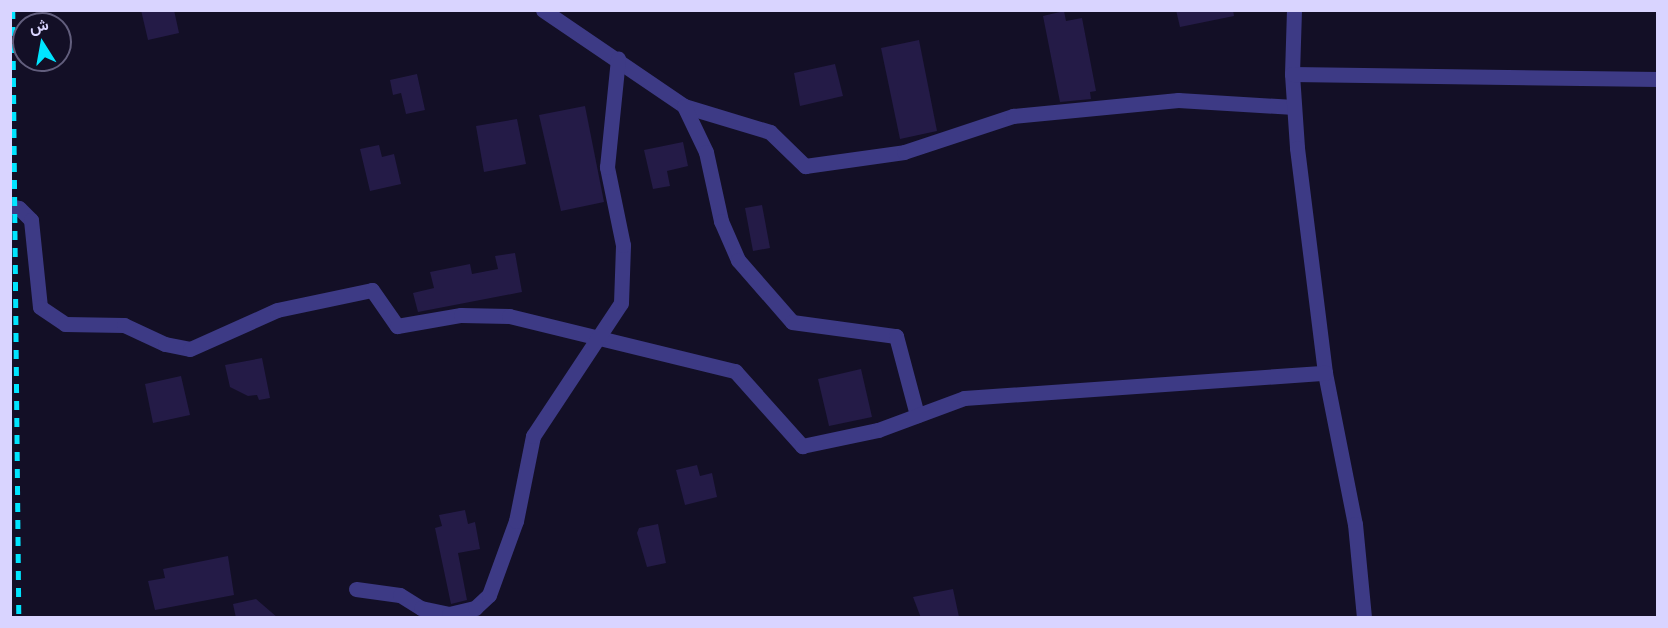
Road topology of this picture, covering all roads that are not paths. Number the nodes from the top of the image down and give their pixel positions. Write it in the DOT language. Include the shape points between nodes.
graph roads {
  1 [pos="543,10"];
  2 [pos="1294,10"];
  3 [pos="618,59"];
  4 [pos="1292,74"];
  5 [pos="1658,79"];
  6 [pos="684,106"];
  7 [pos="1294,107"];
  8 [pos="10,206"];
  9 [pos="596,336"];
  10 [pos="1325,373"];
  11 [pos="917,415"];
  12 [pos="356,589"];
  13 [pos="1364,618"];
  1 -- 3 [label="street"];
  2 -- 4 [label="street"];
  3 -- 6 [label="street"];
  3 -- 9 [label="street" via="608,167 623,246 625,281 614,317"];
  4 -- 5 [label="street"];
  4 -- 7 [label="street"];
  6 -- 7 [label="street" via="771,132 805,166 904,152 1013,116 1178,100"];
  6 -- 11 [label="street" via="706,152 721,221 738,260 792,322 896,336"];
  7 -- 10 [label="street"];
  8 -- 9 [label="street" via="19,208 31,220 40,307 65,324 124,325 165,344 190,349 270,312 372,290 397,326 462,315 509,316"];
  9 -- 11 [label="street" via="735,370 802,446 878,430"];
  9 -- 12 [label="street" via="533,436 516,521 489,595 475,608 449,614 421,608 400,595"];
  10 -- 11 [label="street" via="964,398"];
  10 -- 13 [label="street" via="1355,524"];
}
